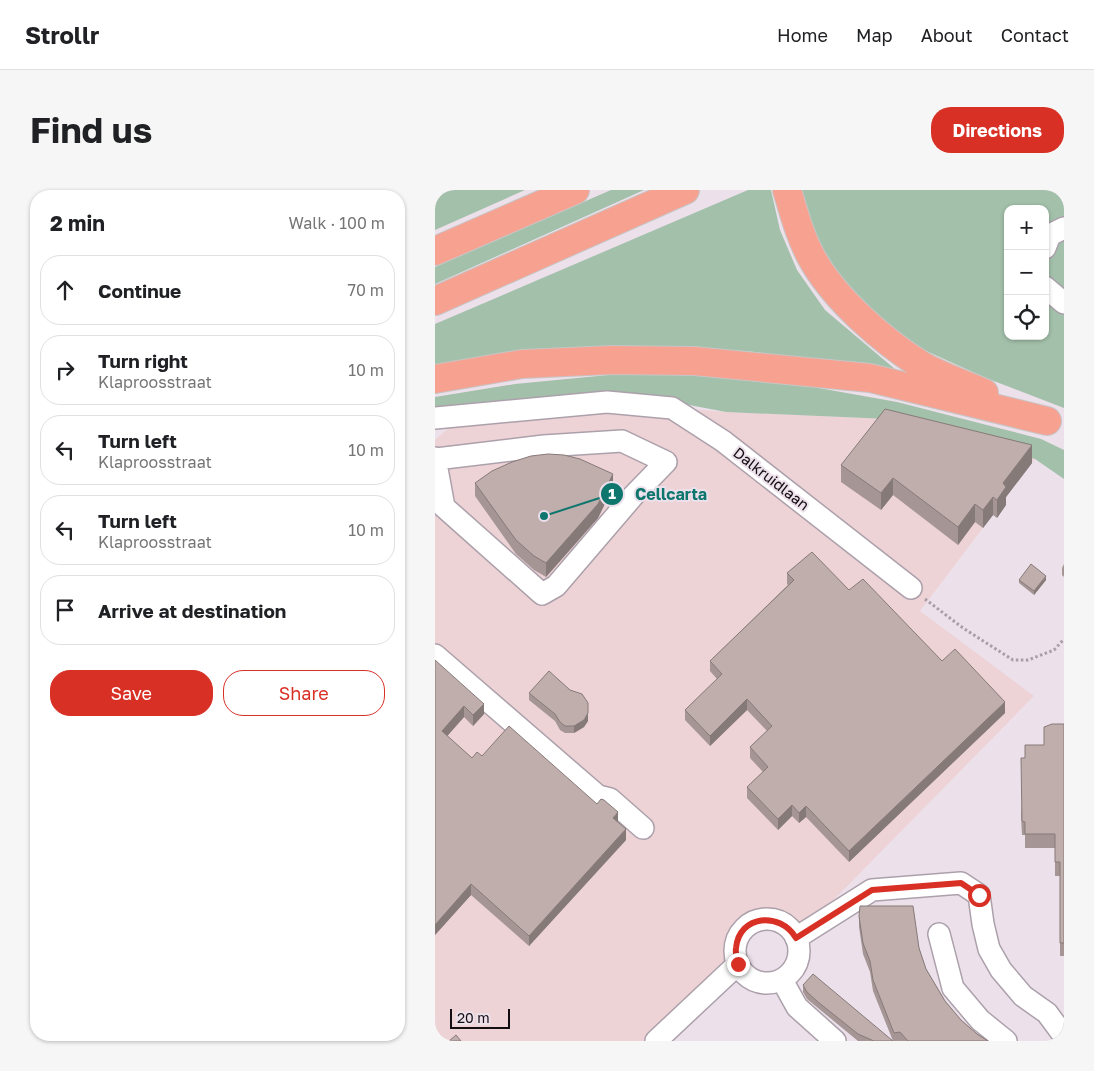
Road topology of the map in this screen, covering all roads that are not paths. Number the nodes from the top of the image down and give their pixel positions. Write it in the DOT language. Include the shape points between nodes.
graph roads {
  1 [pos="575,190"];
  2 [pos="685,190"];
  3 [pos="787,190"];
  4 [pos="1064,228"];
  5 [pos="1049,238"];
  6 [pos="435,251"];
  7 [pos="1049,290"];
  8 [pos="435,301"];
  9 [pos="1064,303"];
  10 [pos="435,379"];
  11 [pos="435,418"];
  12 [pos="1055,425"];
  13 [pos="435,458"];
  14 [pos="911,588"];
  15 [pos="435,655"];
  16 [pos="643,828"];
  17 [pos="939,934"];
  18 [pos="796,938"];
  19 [pos="738,964"];
  20 [pos="782,980"];
  21 [pos="1064,1036"];
  22 [pos="656,1041"];
  23 [pos="835,1041"];
  24 [pos="1007,1041"];
  1 -- 6 [label="highway"];
  2 -- 8 [label="highway"];
  3 -- 12 [label="highway" via="797,226 814,262 867,324 923,365"];
  4 -- 5 [label="street"];
  7 -- 9 [label="street"];
  10 -- 12 [label="highway" via="522,364 694,361 870,378"];
  11 -- 14 [label="street, Dalkruidlaan" via="607,402 672,408 723,441"];
  13 -- 13 [label="street" via="444,507 542,594 556,586 666,462 622,441"];
  15 -- 16 [label="street" via="598,796 610,799"];
  17 -- 24 [label="street" via="953,988 980,1020"];
  18 -- 19 [label="street" via="791,929 778,921 764,919 750,924 739,935 735,949"];
  18 -- 20 [label="street" via="799,957 793,970"];
  18 -- 21 [label="street" via="872,890 961,883 979,895 989,949 1001,970 1023,996 1047,1013"];
  19 -- 20 [label="street" via="756,981"];
  19 -- 22 [label="street"];
  20 -- 23 [label="street" via="797,1007"];
}
